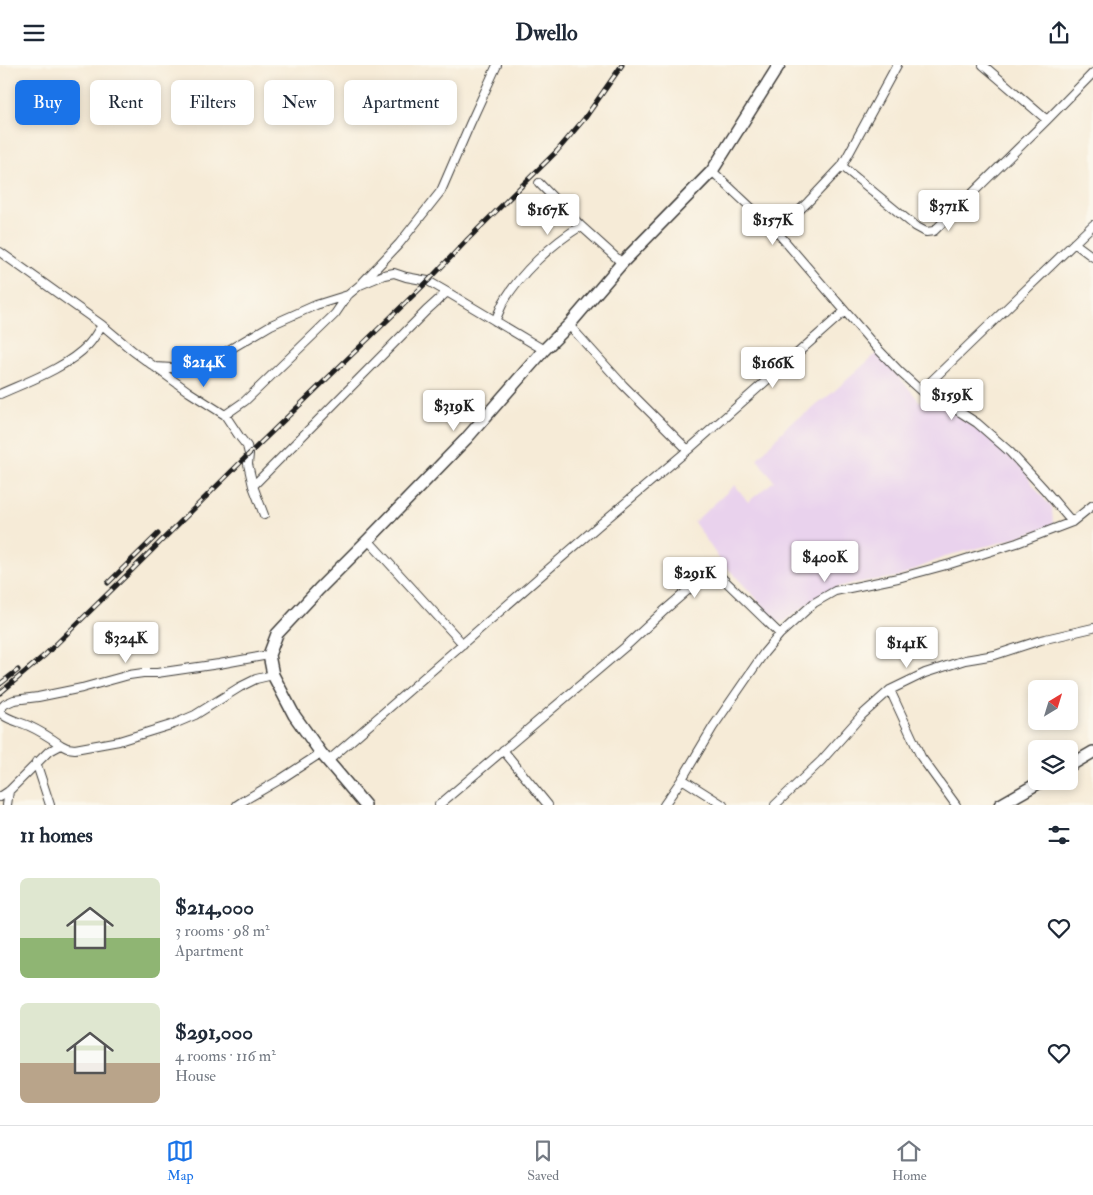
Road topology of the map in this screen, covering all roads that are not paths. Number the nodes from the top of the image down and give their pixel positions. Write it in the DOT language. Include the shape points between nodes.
graph roads {
  1 [pos="497,65"];
  2 [pos="778,65"];
  3 [pos="897,65"];
  4 [pos="983,65"];
  5 [pos="1093,73"];
  6 [pos="1047,119"];
  7 [pos="842,166"];
  8 [pos="712,171"];
  9 [pos="539,183"];
  10 [pos="1093,225"];
  11 [pos="581,226"];
  12 [pos="777,233"];
  13 [pos="1074,243"];
  14 [pos="0,252"];
  15 [pos="1093,257"];
  16 [pos="622,263"];
  17 [pos="360,285"];
  18 [pos="447,292"];
  19 [pos="348,295"];
  20 [pos="845,311"];
  21 [pos="495,321"];
  22 [pos="102,325"];
  23 [pos="569,325"];
  24 [pos="544,350"];
  25 [pos="155,367"];
  26 [pos="921,391"];
  27 [pos="0,394"];
  28 [pos="225,415"];
  29 [pos="688,450"];
  30 [pos="253,486"];
  31 [pos="1093,505"];
  32 [pos="264,515"];
  33 [pos="1072,523"];
  34 [pos="368,540"];
  35 [pos="1093,628"];
  36 [pos="780,634"];
  37 [pos="463,644"];
  38 [pos="269,655"];
  39 [pos="273,675"];
  40 [pos="890,690"];
  41 [pos="0,710"];
  42 [pos="60,745"];
  43 [pos="503,750"];
  44 [pos="1093,753"];
  45 [pos="325,757"];
  46 [pos="1078,761"];
  47 [pos="36,762"];
  48 [pos="682,779"];
  49 [pos="1028,789"];
  50 [pos="9,791"];
  51 [pos="0,797"];
  52 [pos="7,805"];
  53 [pos="50,805"];
  54 [pos="237,805"];
  55 [pos="365,805"];
  56 [pos="439,805"];
  57 [pos="548,805"];
  58 [pos="664,805"];
  59 [pos="724,805"];
  60 [pos="775,805"];
  61 [pos="956,805"];
  62 [pos="1000,805"];
  1 -- 17 [label="street" via="442,191"];
  2 -- 8 [label="street"];
  3 -- 7 [label="street"];
  4 -- 6 [label="street"];
  5 -- 6 [label="street"];
  6 -- 7 [label="street" via="934,231 926,232 915,226"];
  7 -- 12 [label="street"];
  8 -- 12 [label="street"];
  8 -- 16 [label="street"];
  9 -- 11 [label="street"];
  10 -- 13 [label="street"];
  11 -- 16 [label="street"];
  11 -- 21 [label="street" via="552,247 526,273 504,302"];
  12 -- 20 [label="street"];
  13 -- 15 [label="street"];
  13 -- 26 [label="street"];
  14 -- 22 [label="street"];
  16 -- 23 [label="street"];
  17 -- 18 [label="street" via="394,273 428,281"];
  17 -- 19 [label="street"];
  18 -- 21 [label="street"];
  18 -- 30 [label="street"];
  19 -- 25 [label="street" via="271,325 205,364 190,369"];
  19 -- 28 [label="street" via="335,315 245,401"];
  20 -- 26 [label="street"];
  20 -- 29 [label="street"];
  21 -- 24 [label="street"];
  22 -- 25 [label="street"];
  22 -- 27 [label="street" via="89,344 72,358"];
  23 -- 24 [label="street"];
  23 -- 29 [label="street"];
  24 -- 34 [label="street" via="466,439"];
  25 -- 28 [label="street"];
  26 -- 33 [label="street" via="977,423 1010,452"];
  28 -- 30 [label="street" via="247,446"];
  29 -- 37 [label="street"];
  30 -- 32 [label="street"];
  31 -- 33 [label="street"];
  33 -- 36 [label="street" via="950,564 835,591 814,603"];
  34 -- 37 [label="street"];
  34 -- 38 [label="street" via="278,634"];
  35 -- 40 [label="street" via="965,660 925,673"];
  36 -- 43 [label="street" via="717,573 710,571"];
  36 -- 48 [label="street" via="713,727"];
  37 -- 45 [label="street"];
  38 -- 39 [label="street"];
  38 -- 41 [label="street" via="129,675 82,688 14,700"];
  39 -- 42 [label="street" via="240,687 174,725 119,741 75,749"];
  39 -- 45 [label="street" via="294,715"];
  40 -- 60 [label="street"];
  40 -- 61 [label="street" via="921,757"];
  41 -- 42 [label="street" via="4,716 30,726"];
  42 -- 47 [label="street"];
  43 -- 56 [label="street"];
  43 -- 57 [label="street"];
  44 -- 46 [label="street"];
  45 -- 54 [label="street"];
  45 -- 55 [label="street"];
  47 -- 50 [label="street"];
  47 -- 53 [label="street"];
  48 -- 58 [label="street"];
  48 -- 59 [label="street"];
  49 -- 62 [label="street"];
  50 -- 51 [label="street"];
  50 -- 52 [label="street"];
}
